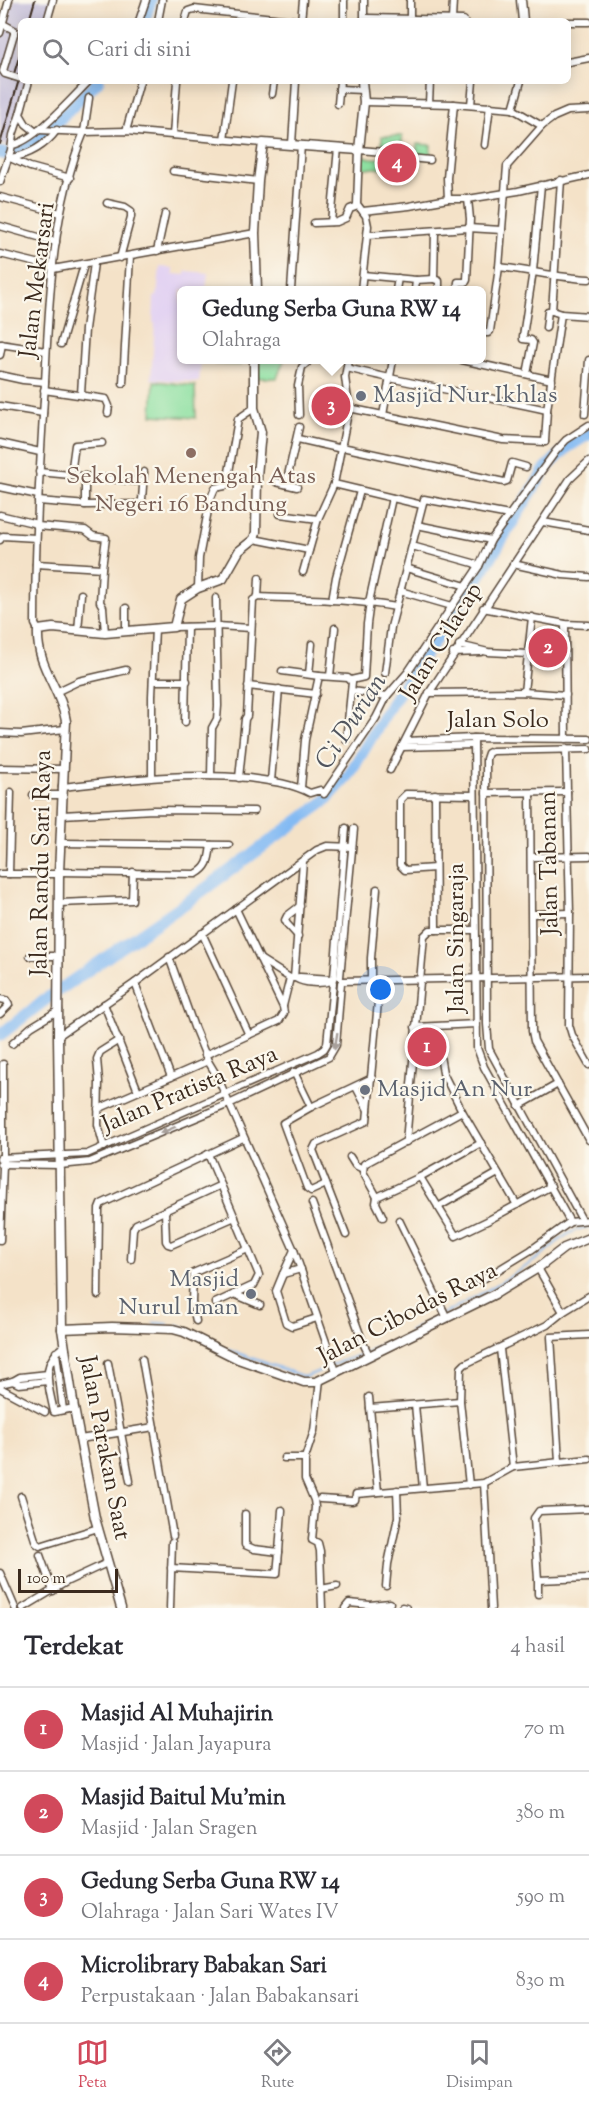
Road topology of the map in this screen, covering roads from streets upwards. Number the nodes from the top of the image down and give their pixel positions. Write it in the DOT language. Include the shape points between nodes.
graph roads {
  1 [pos="9,0"];
  2 [pos="53,0"];
  3 [pos="146,0"];
  4 [pos="162,0"];
  5 [pos="303,0"];
  6 [pos="344,0"];
  7 [pos="364,0"];
  8 [pos="410,0"];
  9 [pos="453,0"];
  10 [pos="522,0"];
  11 [pos="238,13"];
  12 [pos="48,18"];
  13 [pos="140,18"];
  14 [pos="159,18"];
  15 [pos="186,18"];
  16 [pos="237,18"];
  17 [pos="277,18"];
  18 [pos="301,18"];
  19 [pos="344,18"];
  20 [pos="364,18"];
  21 [pos="410,18"];
  22 [pos="452,18"];
  23 [pos="523,18"];
  24 [pos="571,22"];
  25 [pos="589,22"];
  26 [pos="3,24"];
  27 [pos="0,33"];
  28 [pos="589,58"];
  29 [pos="571,61"];
  30 [pos="18,78"];
  31 [pos="24,84"];
  32 [pos="24,84"];
  33 [pos="86,84"];
  34 [pos="139,84"];
  35 [pos="177,84"];
  36 [pos="232,84"];
  37 [pos="274,84"];
  38 [pos="296,84"];
  39 [pos="340,84"];
  40 [pos="430,84"];
  41 [pos="473,84"];
  42 [pos="520,84"];
  43 [pos="362,85"];
  44 [pos="339,89"];
  45 [pos="272,94"];
  46 [pos="89,98"];
  47 [pos="364,102"];
  48 [pos="429,103"];
  49 [pos="338,104"];
  50 [pos="454,104"];
  51 [pos="471,105"];
  52 [pos="490,106"];
  53 [pos="513,109"];
  54 [pos="589,110"];
  55 [pos="20,114"];
  56 [pos="542,126"];
  57 [pos="56,130"];
  58 [pos="40,131"];
  59 [pos="126,131"];
  60 [pos="84,132"];
  61 [pos="13,135"];
  62 [pos="172,135"];
  63 [pos="224,140"];
  64 [pos="263,143"];
  65 [pos="296,145"];
  66 [pos="485,145"];
  67 [pos="11,148"];
  68 [pos="338,148"];
  69 [pos="359,150"];
  70 [pos="9,159"];
  71 [pos="430,160"];
  72 [pos="173,171"];
  73 [pos="589,175"];
  74 [pos="70,178"];
  75 [pos="561,180"];
  76 [pos="258,181"];
  77 [pos="0,182"];
  78 [pos="541,185"];
  79 [pos="503,194"];
  80 [pos="0,197"];
  81 [pos="448,199"];
  82 [pos="468,199"];
  83 [pos="107,203"];
  84 [pos="360,208"];
  85 [pos="60,213"];
  86 [pos="165,214"];
  87 [pos="331,222"];
  88 [pos="314,223"];
  89 [pos="0,226"];
  90 [pos="468,228"];
  91 [pos="502,230"];
  92 [pos="435,231"];
  93 [pos="255,233"];
  94 [pos="368,235"];
  95 [pos="56,242"];
  96 [pos="157,251"];
  97 [pos="0,254"];
  98 [pos="130,255"];
  99 [pos="120,258"];
  100 [pos="94,263"];
  101 [pos="84,265"];
  102 [pos="499,267"];
  103 [pos="53,268"];
  104 [pos="533,271"];
  105 [pos="363,275"];
  106 [pos="556,276"];
  107 [pos="398,278"];
  108 [pos="434,279"];
  109 [pos="589,279"];
  110 [pos="416,280"];
  111 [pos="257,286"];
  112 [pos="291,286"];
  113 [pos="362,286"];
  114 [pos="397,286"];
  115 [pos="415,286"];
  116 [pos="439,286"];
  117 [pos="458,286"];
  118 [pos="552,311"];
  119 [pos="561,314"];
  120 [pos="589,316"];
  121 [pos="546,328"];
  122 [pos="486,333"];
  123 [pos="1,344"];
  124 [pos="61,344"];
  125 [pos="46,351"];
  126 [pos="0,355"];
  127 [pos="589,360"];
  128 [pos="254,364"];
  129 [pos="306,364"];
  130 [pos="347,364"];
  131 [pos="393,364"];
  132 [pos="481,364"];
  133 [pos="346,368"];
  134 [pos="527,374"];
  135 [pos="0,375"];
  136 [pos="391,378"];
  137 [pos="552,380"];
  138 [pos="45,382"];
  139 [pos="123,383"];
  140 [pos="44,390"];
  141 [pos="81,394"];
  142 [pos="0,405"];
  143 [pos="254,408"];
  144 [pos="349,408"];
  145 [pos="547,410"];
  146 [pos="108,413"];
  147 [pos="43,414"];
  148 [pos="585,414"];
  149 [pos="299,415"];
  150 [pos="383,415"];
  151 [pos="589,425"];
  152 [pos="299,427"];
  153 [pos="298,439"];
  154 [pos="102,442"];
  155 [pos="545,442"];
  156 [pos="0,443"];
  157 [pos="342,448"];
  158 [pos="556,451"];
  159 [pos="40,452"];
  160 [pos="589,461"];
  161 [pos="526,467"];
  162 [pos="39,472"];
  163 [pos="144,472"];
  164 [pos="71,474"];
  165 [pos="85,476"];
  166 [pos="143,482"];
  167 [pos="276,482"];
  168 [pos="286,484"];
  169 [pos="334,484"];
  170 [pos="0,487"];
  171 [pos="297,487"];
  172 [pos="360,491"];
  173 [pos="38,498"];
  174 [pos="392,498"];
  175 [pos="85,505"];
  176 [pos="422,505"];
  177 [pos="0,514"];
  178 [pos="280,514"];
  179 [pos="509,515"];
  180 [pos="318,519"];
  181 [pos="543,522"];
  182 [pos="37,525"];
  183 [pos="417,525"];
  184 [pos="588,528"];
  185 [pos="36,538"];
  186 [pos="254,539"];
  187 [pos="0,540"];
  188 [pos="490,540"];
  189 [pos="412,546"];
  190 [pos="309,550"];
  191 [pos="36,564"];
  192 [pos="513,564"];
  193 [pos="479,566"];
  194 [pos="102,568"];
  195 [pos="406,568"];
  196 [pos="303,572"];
  197 [pos="589,577"];
  198 [pos="259,578"];
  199 [pos="466,586"];
  200 [pos="198,588"];
  201 [pos="400,591"];
  202 [pos="81,594"];
  203 [pos="258,597"];
  204 [pos="216,598"];
  205 [pos="332,600"];
  206 [pos="369,602"];
  207 [pos="452,606"];
  208 [pos="396,607"];
  209 [pos="126,608"];
  210 [pos="483,608"];
  211 [pos="532,617"];
  212 [pos="565,624"];
  213 [pos="589,625"];
  214 [pos="217,626"];
  215 [pos="174,627"];
  216 [pos="187,627"];
  217 [pos="154,628"];
  218 [pos="251,628"];
  219 [pos="335,628"];
  220 [pos="38,630"];
  221 [pos="126,630"];
  222 [pos="78,631"];
  223 [pos="105,633"];
  224 [pos="312,644"];
  225 [pos="459,645"];
  226 [pos="488,652"];
  227 [pos="453,653"];
  228 [pos="528,654"];
  229 [pos="126,670"];
  230 [pos="282,671"];
  231 [pos="385,673"];
  232 [pos="309,674"];
  233 [pos="330,675"];
  234 [pos="319,676"];
  235 [pos="351,680"];
  236 [pos="153,681"];
  237 [pos="187,681"];
  238 [pos="248,686"];
  239 [pos="279,689"];
  240 [pos="352,691"];
  241 [pos="56,692"];
  242 [pos="524,692"];
  243 [pos="429,693"];
  244 [pos="316,694"];
  245 [pos="566,694"];
  246 [pos="387,696"];
  247 [pos="185,722"];
  248 [pos="65,729"];
  249 [pos="0,733"];
  250 [pos="566,739"];
  251 [pos="589,739"];
  252 [pos="346,740"];
  253 [pos="474,742"];
  254 [pos="404,744"];
  255 [pos="566,749"];
  256 [pos="589,749"];
  257 [pos="0,768"];
  258 [pos="63,769"];
  259 [pos="390,770"];
  260 [pos="211,776"];
  261 [pos="152,777"];
  262 [pos="239,778"];
  263 [pos="271,781"];
  264 [pos="301,788"];
  265 [pos="62,791"];
  266 [pos="11,792"];
  267 [pos="567,792"];
  268 [pos="530,793"];
  269 [pos="435,794"];
  270 [pos="486,794"];
  271 [pos="33,795"];
  272 [pos="474,795"];
  273 [pos="254,811"];
  274 [pos="62,814"];
  275 [pos="350,828"];
  276 [pos="61,843"];
  277 [pos="211,845"];
  278 [pos="229,845"];
  279 [pos="348,847"];
  280 [pos="568,856"];
  281 [pos="589,856"];
  282 [pos="532,857"];
  283 [pos="303,861"];
  284 [pos="435,868"];
  285 [pos="133,872"];
  286 [pos="59,873"];
  287 [pos="0,874"];
  288 [pos="9,874"];
  289 [pos="377,889"];
  290 [pos="59,903"];
  291 [pos="300,906"];
  292 [pos="236,909"];
  293 [pos="570,913"];
  294 [pos="532,914"];
  295 [pos="436,930"];
  296 [pos="476,930"];
  297 [pos="202,933"];
  298 [pos="298,936"];
  299 [pos="30,956"];
  300 [pos="59,956"];
  301 [pos="169,957"];
  302 [pos="260,959"];
  303 [pos="568,976"];
  304 [pos="589,976"];
  305 [pos="531,977"];
  306 [pos="292,978"];
  307 [pos="420,978"];
  308 [pos="482,978"];
  309 [pos="337,980"];
  310 [pos="371,980"];
  311 [pos="380,980"];
  312 [pos="135,983"];
  313 [pos="0,999"];
  314 [pos="104,1004"];
  315 [pos="283,1007"];
  316 [pos="59,1010"];
  317 [pos="0,1014"];
  318 [pos="476,1024"];
  319 [pos="415,1027"];
  320 [pos="435,1027"];
  321 [pos="249,1035"];
  322 [pos="58,1036"];
  323 [pos="119,1040"];
  324 [pos="12,1044"];
  325 [pos="207,1058"];
  326 [pos="3,1064"];
  327 [pos="589,1065"];
  328 [pos="292,1066"];
  329 [pos="295,1073"];
  330 [pos="171,1077"];
  331 [pos="372,1078"];
  332 [pos="558,1084"];
  333 [pos="356,1086"];
  334 [pos="1,1088"];
  335 [pos="138,1091"];
  336 [pos="226,1095"];
  337 [pos="230,1104"];
  338 [pos="519,1106"];
  339 [pos="311,1107"];
  340 [pos="98,1108"];
  341 [pos="369,1111"];
  342 [pos="462,1111"];
  343 [pos="243,1138"];
  344 [pos="589,1140"];
  345 [pos="406,1142"];
  346 [pos="481,1143"];
  347 [pos="104,1147"];
  348 [pos="208,1154"];
  349 [pos="79,1155"];
  350 [pos="350,1156"];
  351 [pos="1,1161"];
  352 [pos="60,1161"];
  353 [pos="80,1164"];
  354 [pos="363,1169"];
  355 [pos="498,1173"];
  356 [pos="420,1177"];
  357 [pos="326,1184"];
  358 [pos="221,1185"];
  359 [pos="550,1186"];
  360 [pos="377,1197"];
  361 [pos="312,1203"];
  362 [pos="517,1205"];
  363 [pos="438,1207"];
  364 [pos="165,1211"];
  365 [pos="235,1216"];
  366 [pos="0,1217"];
  367 [pos="383,1217"];
  368 [pos="399,1220"];
  369 [pos="586,1220"];
  370 [pos="570,1222"];
  371 [pos="346,1235"];
  372 [pos="589,1238"];
  373 [pos="0,1240"];
  374 [pos="248,1249"];
  375 [pos="294,1250"];
  376 [pos="131,1259"];
  377 [pos="538,1268"];
  378 [pos="302,1269"];
  379 [pos="283,1274"];
  380 [pos="477,1280"];
  381 [pos="234,1294"];
  382 [pos="98,1295"];
  383 [pos="589,1296"];
  384 [pos="215,1303"];
  385 [pos="260,1305"];
  386 [pos="562,1312"];
  387 [pos="446,1315"];
  388 [pos="317,1318"];
  389 [pos="196,1321"];
  390 [pos="547,1325"];
  391 [pos="62,1329"];
  392 [pos="589,1335"];
  393 [pos="551,1337"];
  394 [pos="64,1347"];
  395 [pos="500,1348"];
  396 [pos="56,1352"];
  397 [pos="368,1352"];
  398 [pos="142,1359"];
  399 [pos="108,1363"];
  400 [pos="335,1369"];
  401 [pos="48,1378"];
  402 [pos="320,1380"];
  403 [pos="0,1386"];
  404 [pos="369,1397"];
  405 [pos="460,1401"];
  406 [pos="416,1405"];
  407 [pos="74,1408"];
  408 [pos="370,1408"];
  409 [pos="63,1410"];
  410 [pos="45,1412"];
  411 [pos="154,1427"];
  412 [pos="120,1434"];
  413 [pos="80,1439"];
  414 [pos="284,1458"];
  415 [pos="305,1458"];
  416 [pos="589,1459"];
  417 [pos="559,1461"];
  418 [pos="513,1467"];
  419 [pos="130,1480"];
  420 [pos="484,1483"];
  421 [pos="469,1485"];
  422 [pos="423,1488"];
  423 [pos="397,1490"];
  424 [pos="378,1492"];
  425 [pos="21,1496"];
  426 [pos="320,1499"];
  427 [pos="589,1509"];
  428 [pos="282,1510"];
  429 [pos="245,1514"];
  430 [pos="98,1528"];
  431 [pos="279,1552"];
  432 [pos="40,1555"];
  433 [pos="107,1563"];
  434 [pos="171,1568"];
  435 [pos="0,1573"];
  436 [pos="589,1578"];
  437 [pos="538,1580"];
  438 [pos="338,1586"];
  439 [pos="386,1586"];
  440 [pos="321,1589"];
  441 [pos="53,1591"];
  442 [pos="538,1594"];
  443 [pos="390,1603"];
  444 [pos="15,1608"];
  445 [pos="23,1608"];
  446 [pos="121,1608"];
  447 [pos="170,1608"];
  448 [pos="322,1608"];
  449 [pos="345,1608"];
  450 [pos="490,1608"];
  1 -- 26 [label="street"];
  2 -- 12 [label="street"];
  3 -- 13 [label="street"];
  4 -- 14 [label="street"];
  5 -- 18 [label="street"];
  6 -- 19 [label="street"];
  7 -- 20 [label="street"];
  8 -- 21 [label="street"];
  9 -- 22 [label="street"];
  10 -- 23 [label="street"];
  11 -- 15 [label="street" via="190,10"];
  11 -- 16 [label="street"];
  11 -- 17 [label="street"];
  24 -- 25 [label="street"];
  26 -- 27 [label="street"];
  26 -- 30 [label="street, bridge" via="14,30 3,71"];
  28 -- 29 [label="street"];
  31 -- 55 [label="street"];
  32 -- 61 [label="street" via="10,133"];
  33 -- 58 [label="street"];
  34 -- 59 [label="street"];
  35 -- 62 [label="street"];
  36 -- 63 [label="street"];
  37 -- 45 [label="street"];
  38 -- 65 [label="street"];
  39 -- 44 [label="street"];
  40 -- 48 [label="street"];
  41 -- 51 [label="street"];
  42 -- 53 [label="street"];
  43 -- 44 [label="street"];
  43 -- 47 [label="street"];
  44 -- 49 [label="street"];
  46 -- 60 [label="street, Jalan Mekarsari"];
  47 -- 48 [label="street"];
  47 -- 69 [label="street"];
  48 -- 50 [label="street"];
  50 -- 51 [label="street"];
  50 -- 81 [label="street"];
  51 -- 52 [label="street"];
  52 -- 53 [label="street"];
  52 -- 66 [label="street"];
  53 -- 56 [label="street"];
  54 -- 56 [label="street" via="568,111"];
  55 -- 58 [label="street" via="26,124"];
  55 -- 61 [label="street"];
  56 -- 79 [label="street" via="509,163"];
  57 -- 58 [label="street"];
  57 -- 60 [label="street"];
  57 -- 70 [label="street" via="27,155"];
  58 -- 67 [label="street"];
  59 -- 60 [label="street"];
  59 -- 62 [label="street"];
  60 -- 74 [label="street, Jalan Mekarsari"];
  61 -- 67 [label="street"];
  62 -- 63 [label="street"];
  63 -- 64 [label="street"];
  64 -- 65 [label="street"];
  64 -- 76 [label="street"];
  65 -- 68 [label="street"];
  65 -- 112 [label="street"];
  67 -- 70 [label="street"];
  68 -- 69 [label="street"];
  68 -- 87 [label="street"];
  69 -- 71 [label="street"];
  69 -- 84 [label="street"];
  70 -- 74 [label="street"];
  70 -- 77 [label="street"];
  72 -- 76 [label="street"];
  73 -- 75 [label="street"];
  74 -- 85 [label="street, Jalan Mekarsari"];
  75 -- 78 [label="street"];
  75 -- 106 [label="street"];
  76 -- 93 [label="street"];
  78 -- 79 [label="street"];
  78 -- 104 [label="street"];
  79 -- 82 [label="street"];
  79 -- 91 [label="street"];
  80 -- 85 [label="street"];
  81 -- 82 [label="street"];
  81 -- 84 [label="street"];
  82 -- 90 [label="street"];
  83 -- 99 [label="street" via="131,211"];
  84 -- 87 [label="street" via="350,209 346,218"];
  84 -- 94 [label="street" via="368,220"];
  85 -- 95 [label="street, Jalan Mekarsari"];
  86 -- 96 [label="street"];
  87 -- 88 [label="street"];
  89 -- 95 [label="street"];
  90 -- 91 [label="street"];
  90 -- 92 [label="street"];
  90 -- 117 [label="street" via="467,281 458,282"];
  91 -- 102 [label="street"];
  92 -- 94 [label="street"];
  92 -- 108 [label="street"];
  93 -- 96 [label="street"];
  93 -- 111 [label="street"];
  94 -- 105 [label="street"];
  95 -- 103 [label="street, Jalan Mekarsari"];
  96 -- 98 [label="street"];
  97 -- 103 [label="street"];
  98 -- 99 [label="street"];
  98 -- 139 [label="street"];
  99 -- 100 [label="street"];
  100 -- 101 [label="street"];
  100 -- 141 [label="street"];
  101 -- 103 [label="street"];
  101 -- 124 [label="street"];
  102 -- 104 [label="street"];
  102 -- 122 [label="street" via="490,331"];
  103 -- 125 [label="street, Jalan Mekarsari"];
  104 -- 106 [label="street"];
  104 -- 134 [label="street" via="523,336 533,343"];
  105 -- 107 [label="street"];
  105 -- 113 [label="street"];
  106 -- 109 [label="street"];
  106 -- 118 [label="street"];
  107 -- 110 [label="street"];
  107 -- 114 [label="street"];
  108 -- 110 [label="street"];
  108 -- 116 [label="street"];
  110 -- 115 [label="street"];
  118 -- 119 [label="street"];
  118 -- 121 [label="street" via="548,311"];
  119 -- 120 [label="street"];
  119 -- 137 [label="street"];
  123 -- 125 [label="street"];
  123 -- 126 [label="street"];
  125 -- 138 [label="street, Jalan Mekarsari"];
  127 -- 148 [label="street"];
  128 -- 143 [label="street"];
  129 -- 149 [label="street" via="299,376"];
  130 -- 133 [label="street"];
  131 -- 136 [label="street"];
  132 -- 134 [label="street"];
  133 -- 136 [label="street"];
  133 -- 144 [label="street"];
  134 -- 137 [label="street"];
  135 -- 138 [label="street"];
  136 -- 145 [label="street"];
  136 -- 150 [label="street"];
  137 -- 145 [label="street"];
  138 -- 140 [label="street, Jalan Mekarsari"];
  140 -- 141 [label="street"];
  140 -- 147 [label="street, Jalan Mekarsari"];
  141 -- 146 [label="street" via="106,399"];
  142 -- 147 [label="street"];
  143 -- 186 [label="street" via="261,432"];
  143 -- 200 [label="street" via="238,419 226,484 215,488 210,500 199,558"];
  144 -- 150 [label="street"];
  144 -- 157 [label="street"];
  145 -- 155 [label="street"];
  147 -- 159 [label="street, Jalan Mekarsari"];
  150 -- 155 [label="street" via="503,440"];
  151 -- 158 [label="street"];
  152 -- 153 [label="street"];
  153 -- 157 [label="street"];
  153 -- 168 [label="street"];
  154 -- 164 [label="street" via="75,445"];
  155 -- 158 [label="street"];
  156 -- 159 [label="street"];
  157 -- 161 [label="street" via="504,482 512,463"];
  157 -- 169 [label="street"];
  158 -- 179 [label="street"];
  159 -- 162 [label="street, Jalan Mekarsari"];
  160 -- 181 [label="street, Jalan Cilacap" via="570,479"];
  162 -- 164 [label="street"];
  162 -- 173 [label="street, Jalan Mekarsari"];
  163 -- 166 [label="street"];
  164 -- 165 [label="street"];
  165 -- 166 [label="street"];
  165 -- 175 [label="street"];
  166 -- 175 [label="street" via="139,504"];
  167 -- 168 [label="street"];
  168 -- 171 [label="street"];
  169 -- 172 [label="street"];
  169 -- 180 [label="street"];
  170 -- 173 [label="street"];
  172 -- 174 [label="street"];
  172 -- 205 [label="street"];
  173 -- 175 [label="street"];
  173 -- 182 [label="street, Jalan Mekarsari"];
  174 -- 176 [label="street"];
  174 -- 206 [label="street"];
  176 -- 179 [label="street" via="426,499"];
  176 -- 183 [label="street"];
  177 -- 182 [label="street"];
  178 -- 180 [label="street"];
  179 -- 188 [label="street"];
  180 -- 190 [label="street"];
  181 -- 184 [label="street"];
  181 -- 192 [label="street, Jalan Cilacap"];
  182 -- 185 [label="street, Jalan Mekarsari"];
  182 -- 194 [label="street" via="85,530 105,538"];
  183 -- 188 [label="street"];
  183 -- 189 [label="street"];
  185 -- 187 [label="street" via="3,536"];
  185 -- 191 [label="street, Jalan Mekarsari"];
  186 -- 190 [label="street"];
  186 -- 200 [label="street" via="239,551 223,579"];
  188 -- 193 [label="street"];
  189 -- 193 [label="street"];
  189 -- 195 [label="street"];
  190 -- 196 [label="street"];
  191 -- 194 [label="street"];
  191 -- 220 [label="street, Jalan Mekarsari"];
  192 -- 197 [label="street"];
  192 -- 210 [label="street, Jalan Cilacap"];
  193 -- 199 [label="street"];
  194 -- 223 [label="street" via="100,602 104,607"];
  195 -- 199 [label="street"];
  195 -- 201 [label="street"];
  198 -- 203 [label="street"];
  199 -- 207 [label="street"];
  200 -- 215 [label="street" via="182,599"];
  201 -- 207 [label="street"];
  201 -- 208 [label="street"];
  202 -- 222 [label="street"];
  203 -- 205 [label="street"];
  203 -- 218 [label="street" via="253,600"];
  204 -- 214 [label="street"];
  205 -- 206 [label="street"];
  206 -- 208 [label="street"];
  206 -- 235 [label="street" via="364,677"];
  207 -- 246 [label="street"];
  208 -- 231 [label="street"];
  209 -- 221 [label="street"];
  210 -- 211 [label="street"];
  210 -- 225 [label="street, Jalan Cilacap"];
  211 -- 212 [label="street"];
  211 -- 228 [label="street"];
  212 -- 213 [label="street"];
  212 -- 245 [label="street"];
  214 -- 216 [label="street"];
  214 -- 218 [label="street"];
  214 -- 260 [label="street" via="218,716 212,728"];
  215 -- 216 [label="street"];
  215 -- 217 [label="street"];
  216 -- 237 [label="street"];
  217 -- 221 [label="street"];
  217 -- 236 [label="street"];
  218 -- 238 [label="street"];
  219 -- 233 [label="street"];
  220 -- 222 [label="street"];
  220 -- 241 [label="street, Jalan Randu Sari Raya" via="43,666"];
  221 -- 223 [label="street"];
  222 -- 223 [label="street"];
  224 -- 232 [label="street"];
  225 -- 226 [label="street"];
  225 -- 227 [label="street, Jalan Cilacap"];
  226 -- 227 [label="street"];
  226 -- 228 [label="street"];
  227 -- 243 [label="street, Jalan Cilacap"];
  228 -- 242 [label="street"];
  229 -- 241 [label="street" via="79,681"];
  230 -- 232 [label="street"];
  232 -- 234 [label="street"];
  233 -- 234 [label="street"];
  233 -- 235 [label="street"];
  234 -- 244 [label="street"];
  235 -- 240 [label="street"];
  236 -- 237 [label="street"];
  236 -- 261 [label="street"];
  237 -- 247 [label="street"];
  238 -- 239 [label="street"];
  238 -- 262 [label="street"];
  239 -- 244 [label="street"];
  239 -- 263 [label="street"];
  240 -- 246 [label="street"];
  240 -- 252 [label="street"];
  241 -- 248 [label="street, Jalan Randu Sari Raya" via="65,712"];
  242 -- 243 [label="street"];
  242 -- 245 [label="street"];
  243 -- 254 [label="street, Jalan Cilacap"];
  244 -- 264 [label="street" via="305,741"];
  245 -- 250 [label="street"];
  246 -- 264 [label="street" via="324,794"];
  248 -- 249 [label="street"];
  248 -- 258 [label="street, Jalan Randu Sari Raya"];
  250 -- 251 [label="street, Jalan Solo"];
  250 -- 253 [label="street, Jalan Solo"];
  253 -- 254 [label="street, Jalan Solo"];
  253 -- 272 [label="street, Jalan Singaraja"];
  254 -- 259 [label="street, Jalan Cilacap"];
  255 -- 256 [label="street"];
  255 -- 267 [label="street, Jalan Tabanan"];
  255 -- 270 [label="street" via="489,752"];
  257 -- 258 [label="street"];
  258 -- 265 [label="street, Jalan Randu Sari Raya"];
  260 -- 261 [label="street"];
  260 -- 262 [label="street"];
  261 -- 265 [label="street"];
  262 -- 263 [label="street"];
  263 -- 264 [label="street"];
  265 -- 271 [label="street"];
  265 -- 274 [label="street, Jalan Randu Sari Raya"];
  266 -- 288 [label="street"];
  267 -- 268 [label="street"];
  267 -- 280 [label="street, Jalan Tabanan"];
  268 -- 270 [label="street"];
  268 -- 282 [label="street"];
  269 -- 272 [label="street"];
  269 -- 284 [label="street"];
  269 -- 284 [label="street" via="406,794 399,803 400,865 405,870"];
  270 -- 308 [label="street"];
  272 -- 296 [label="street, Jalan Singaraja"];
  273 -- 274 [label="street"];
  274 -- 276 [label="street, Jalan Randu Sari Raya"];
  275 -- 279 [label="street, Jalan Pratista Raya"];
  276 -- 277 [label="street"];
  276 -- 286 [label="street, Jalan Randu Sari Raya"];
  277 -- 278 [label="street"];
  277 -- 285 [label="street" via="209,861 196,874"];
  279 -- 283 [label="street" via="322,847"];
  279 -- 309 [label="street, Jalan Pratista Raya"];
  280 -- 281 [label="street"];
  280 -- 282 [label="street"];
  280 -- 293 [label="street, Jalan Tabanan"];
  282 -- 294 [label="street"];
  283 -- 291 [label="street"];
  283 -- 292 [label="street"];
  284 -- 295 [label="street"];
  285 -- 286 [label="street"];
  285 -- 290 [label="street" via="132,900"];
  286 -- 288 [label="street"];
  286 -- 290 [label="street, Jalan Randu Sari Raya"];
  287 -- 288 [label="street"];
  289 -- 310 [label="street"];
  290 -- 300 [label="street, Jalan Randu Sari Raya"];
  291 -- 298 [label="street"];
  291 -- 298 [label="street" via="285,920"];
  292 -- 297 [label="street"];
  292 -- 302 [label="street"];
  293 -- 294 [label="street"];
  293 -- 303 [label="street, Jalan Tabanan"];
  294 -- 305 [label="street"];
  295 -- 296 [label="street"];
  295 -- 307 [label="street" via="424,936"];
  296 -- 308 [label="street, Jalan Singaraja"];
  297 -- 301 [label="street"];
  297 -- 321 [label="street"];
  298 -- 306 [label="street"];
  299 -- 300 [label="street"];
  300 -- 316 [label="street, Jalan Randu Sari Raya"];
  301 -- 312 [label="street"];
  301 -- 325 [label="street"];
  302 -- 306 [label="street"];
  302 -- 315 [label="street"];
  303 -- 304 [label="street"];
  303 -- 305 [label="street"];
  303 -- 327 [label="street, Jalan Tabanan" via="570,1030"];
  305 -- 308 [label="street"];
  305 -- 332 [label="street" via="534,1041"];
  306 -- 309 [label="street"];
  306 -- 315 [label="street"];
  307 -- 308 [label="street"];
  307 -- 311 [label="street"];
  307 -- 319 [label="street"];
  308 -- 318 [label="street, Jalan Singaraja"];
  308 -- 338 [label="street" via="489,1049"];
  309 -- 310 [label="street"];
  309 -- 328 [label="street, Jalan Pratista Raya" via="327,1046"];
  309 -- 329 [label="street, Jalan Pratista Raya, one-way" via="335,1050 329,1057"];
  310 -- 311 [label="street"];
  311 -- 331 [label="street"];
  312 -- 314 [label="street"];
  312 -- 330 [label="street"];
  313 -- 317 [label="street" via="9,1005"];
  314 -- 322 [label="street"];
  314 -- 323 [label="street"];
  315 -- 321 [label="street" via="279,1021"];
  316 -- 322 [label="street, Jalan Randu Sari Raya"];
  316 -- 324 [label="street"];
  318 -- 320 [label="street"];
  318 -- 359 [label="street, Jalan Singaraja" via="477,1048 484,1066"];
  319 -- 320 [label="street"];
  319 -- 345 [label="street"];
  320 -- 342 [label="street" via="443,1073"];
  321 -- 325 [label="street"];
  322 -- 352 [label="street, Jalan Randu Sari Raya"];
  323 -- 335 [label="street"];
  323 -- 340 [label="street" via="98,1056"];
  325 -- 330 [label="street"];
  325 -- 336 [label="street"];
  326 -- 334 [label="street"];
  328 -- 329 [label="street"];
  328 -- 336 [label="street, Jalan Pratista Raya"];
  329 -- 337 [label="street, Jalan Pratista Raya"];
  329 -- 339 [label="street"];
  330 -- 335 [label="street"];
  331 -- 333 [label="street"];
  331 -- 341 [label="street"];
  332 -- 338 [label="street"];
  332 -- 344 [label="street"];
  333 -- 339 [label="street"];
  333 -- 341 [label="street"];
  334 -- 351 [label="street"];
  335 -- 340 [label="street"];
  336 -- 337 [label="street"];
  336 -- 347 [label="street, Jalan Pratista Raya"];
  337 -- 343 [label="street"];
  337 -- 353 [label="street, Jalan Pratista Raya, one-way"];
  338 -- 369 [label="street"];
  339 -- 357 [label="street" via="284,1125 307,1188 311,1191"];
  340 -- 347 [label="street"];
  341 -- 357 [label="street" via="364,1123 315,1146"];
  342 -- 345 [label="street"];
  342 -- 346 [label="street"];
  343 -- 348 [label="street"];
  343 -- 375 [label="street"];
  345 -- 354 [label="street" via="365,1163"];
  346 -- 355 [label="street"];
  346 -- 356 [label="street"];
  347 -- 349 [label="street, Jalan Pratista Raya"];
  348 -- 358 [label="street"];
  348 -- 382 [label="street" via="101,1204"];
  349 -- 352 [label="street, Jalan Pratista Raya"];
  349 -- 353 [label="street"];
  350 -- 354 [label="street" via="355,1166"];
  351 -- 352 [label="street"];
  351 -- 366 [label="street"];
  352 -- 353 [label="street, Jalan Pratista Raya"];
  352 -- 391 [label="street, Jalan Parakan Saat"];
  354 -- 360 [label="street"];
  355 -- 362 [label="street"];
  355 -- 363 [label="street"];
  356 -- 360 [label="street"];
  356 -- 363 [label="street"];
  357 -- 371 [label="street"];
  358 -- 364 [label="street"];
  358 -- 365 [label="street"];
  359 -- 362 [label="street"];
  359 -- 370 [label="street, Jalan Singaraja"];
  360 -- 367 [label="street"];
  361 -- 397 [label="street"];
  362 -- 363 [label="street" via="459,1235 453,1234"];
  364 -- 365 [label="street" via="168,1244"];
  364 -- 376 [label="street" via="134,1227"];
  365 -- 374 [label="street"];
  366 -- 373 [label="street"];
  368 -- 387 [label="street"];
  369 -- 370 [label="street"];
  370 -- 380 [label="street" via="531,1250"];
  372 -- 377 [label="street, Jalan Cibodas Raya" via="564,1248"];
  374 -- 381 [label="street" via="259,1275 254,1285"];
  374 -- 389 [label="street" via="193,1273"];
  375 -- 378 [label="street"];
  375 -- 379 [label="street"];
  377 -- 386 [label="street"];
  377 -- 387 [label="street, Jalan Cibodas Raya" via="495,1294"];
  378 -- 379 [label="street"];
  378 -- 388 [label="street"];
  379 -- 388 [label="street" via="276,1291 286,1323 292,1326"];
  381 -- 384 [label="street"];
  381 -- 385 [label="street"];
  383 -- 386 [label="street"];
  386 -- 390 [label="street"];
  387 -- 397 [label="street, Jalan Cibodas Raya"];
  388 -- 400 [label="street"];
  390 -- 393 [label="street"];
  390 -- 395 [label="street"];
  391 -- 394 [label="street, Jalan Parakan Saat"];
  391 -- 402 [label="street, Jalan Cibodas Raya" via="173,1329 304,1382"];
  392 -- 393 [label="street"];
  393 -- 417 [label="street"];
  394 -- 396 [label="street"];
  394 -- 407 [label="street, Jalan Parakan Saat"];
  395 -- 405 [label="street" via="462,1366"];
  395 -- 418 [label="street"];
  396 -- 401 [label="street"];
  396 -- 409 [label="street"];
  397 -- 400 [label="street, Jalan Cibodas Raya"];
  398 -- 411 [label="street"];
  399 -- 412 [label="street"];
  400 -- 402 [label="street, Jalan Cibodas Raya"];
  401 -- 403 [label="street" via="20,1377"];
  401 -- 409 [label="street" via="54,1412"];
  402 -- 415 [label="street" via="314,1431"];
  403 -- 410 [label="street"];
  404 -- 408 [label="street"];
  405 -- 406 [label="street"];
  405 -- 421 [label="street"];
  406 -- 408 [label="street"];
  406 -- 422 [label="street"];
  407 -- 409 [label="street"];
  407 -- 413 [label="street, Jalan Parakan Saat"];
  408 -- 424 [label="street"];
  411 -- 412 [label="street"];
  411 -- 434 [label="street" via="172,1539"];
  412 -- 413 [label="street"];
  412 -- 419 [label="street"];
  413 -- 430 [label="street, Jalan Parakan Saat"];
  414 -- 415 [label="street"];
  415 -- 440 [label="street" via="305,1479 315,1507 312,1540 318,1543 320,1551"];
  416 -- 417 [label="street"];
  417 -- 418 [label="street"];
  418 -- 420 [label="street"];
  420 -- 421 [label="street"];
  420 -- 450 [label="street"];
  421 -- 422 [label="street"];
  422 -- 423 [label="street"];
  423 -- 424 [label="street"];
  423 -- 439 [label="street" via="398,1516"];
  424 -- 426 [label="street" via="356,1494 352,1501"];
  425 -- 430 [label="street" via="40,1546"];
  427 -- 437 [label="street" via="536,1513"];
  428 -- 431 [label="street"];
  429 -- 431 [label="street" via="244,1545"];
  430 -- 433 [label="street, Jalan Parakan Saat"];
  431 -- 434 [label="street" via="278,1572 274,1575"];
  432 -- 441 [label="street"];
  433 -- 441 [label="street"];
  433 -- 446 [label="street, Jalan Parakan Saat"];
  434 -- 447 [label="street"];
  435 -- 444 [label="street"];
  436 -- 437 [label="street"];
  437 -- 442 [label="street"];
  438 -- 440 [label="street"];
  440 -- 448 [label="street"];
  441 -- 445 [label="street"];
  443 -- 449 [label="street" via="349,1603"];
}
